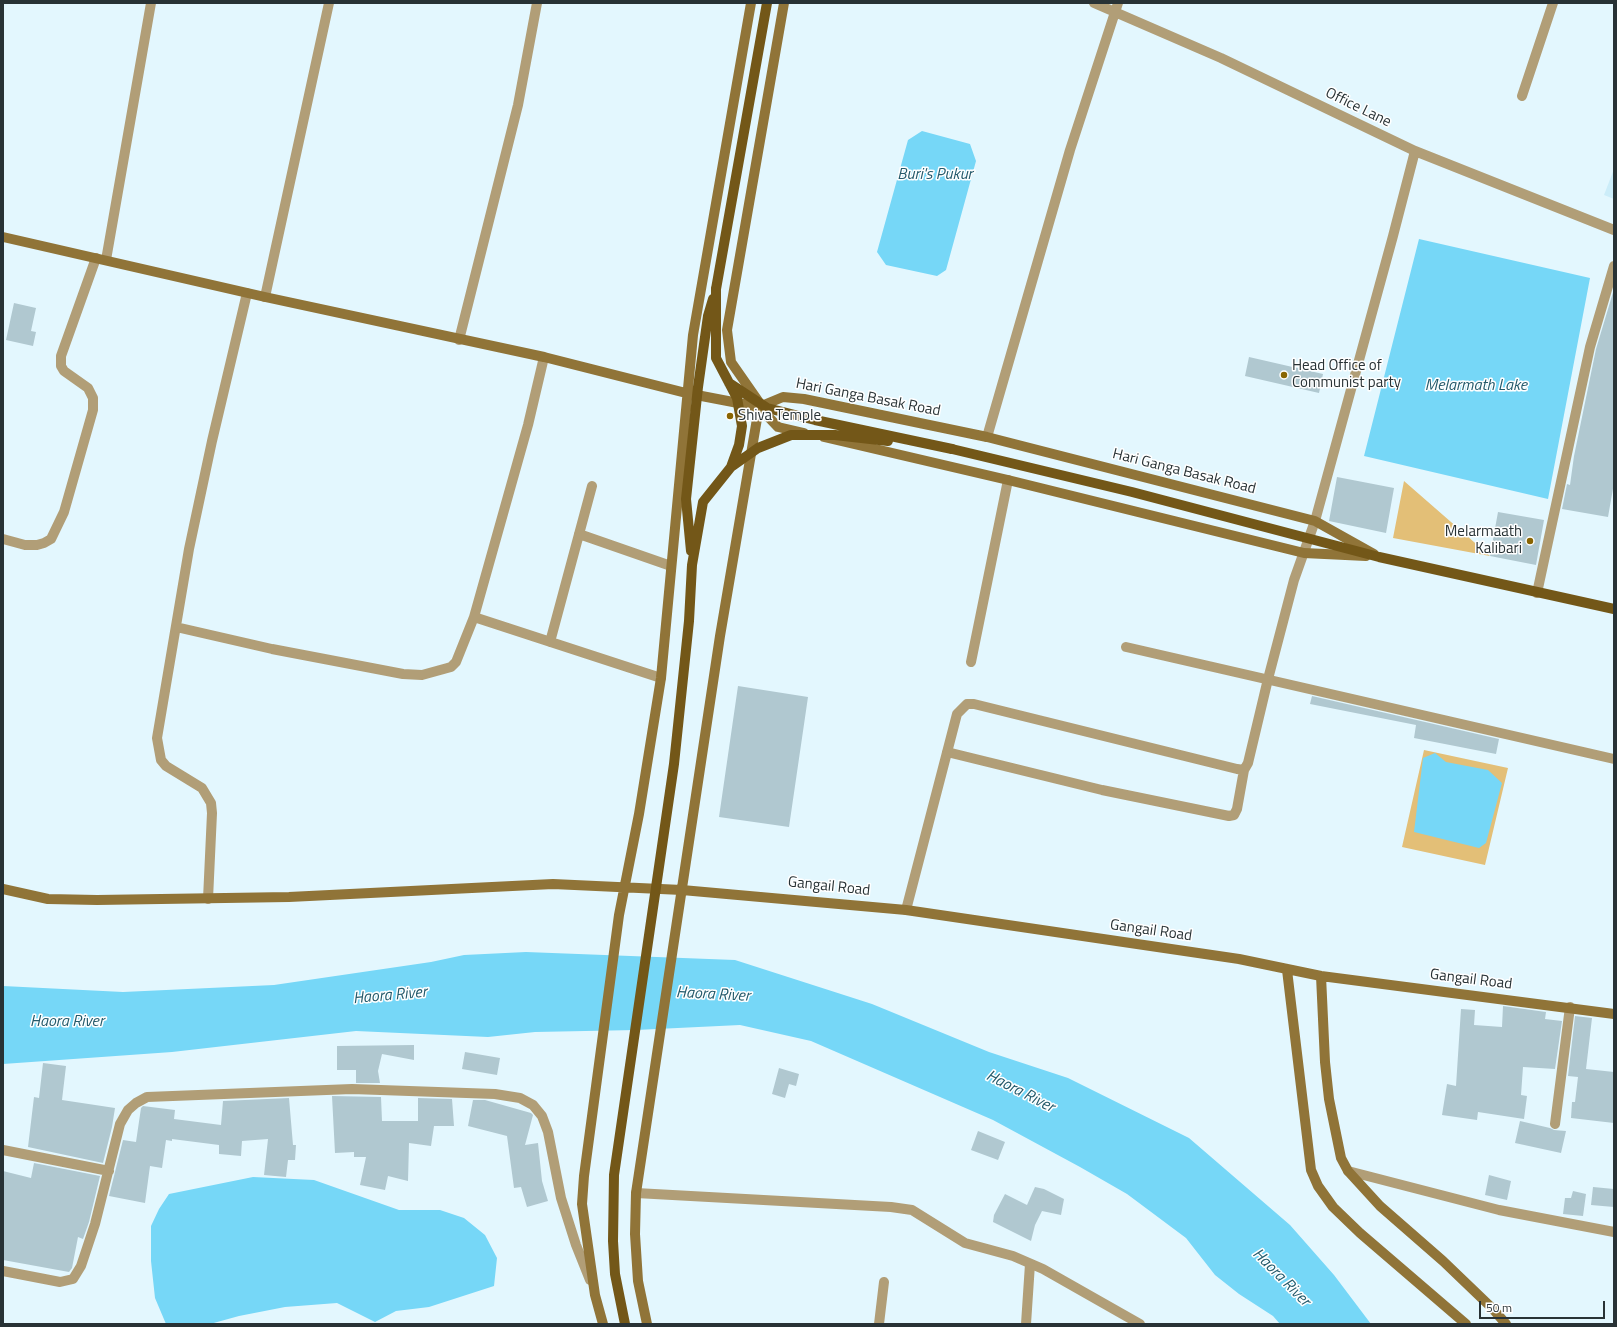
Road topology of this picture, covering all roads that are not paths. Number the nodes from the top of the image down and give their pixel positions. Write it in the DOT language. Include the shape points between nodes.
graph roads {
  1 [pos="151,3"];
  2 [pos="329,3"];
  3 [pos="537,3"];
  4 [pos="750,3"];
  5 [pos="767,3"];
  6 [pos="784,3"];
  7 [pos="1094,3"];
  8 [pos="1553,3"];
  9 [pos="1116,8"];
  10 [pos="1522,96"];
  11 [pos="1415,152"];
  12 [pos="1614,230"];
  13 [pos="3,237"];
  14 [pos="96,258"];
  15 [pos="106,260"];
  16 [pos="1614,266"];
  17 [pos="716,289"];
  18 [pos="247,293"];
  19 [pos="265,297"];
  20 [pos="459,340"];
  21 [pos="544,357"];
  22 [pos="728,382"];
  23 [pos="686,393"];
  24 [pos="759,408"];
  25 [pos="987,437"];
  26 [pos="952,449"];
  27 [pos="730,466"];
  28 [pos="1008,480"];
  29 [pos="592,486"];
  30 [pos="1315,521"];
  31 [pos="579,534"];
  32 [pos="1309,538"];
  33 [pos="3,539"];
  34 [pos="1304,552"];
  35 [pos="1379,557"];
  36 [pos="692,565"];
  37 [pos="671,566"];
  38 [pos="1537,593"];
  39 [pos="1614,609"];
  40 [pos="474,617"];
  41 [pos="176,627"];
  42 [pos="550,642"];
  43 [pos="1126,647"];
  44 [pos="971,662"];
  45 [pos="661,678"];
  46 [pos="1268,679"];
  47 [pos="947,752"];
  48 [pos="1614,759"];
  49 [pos="1244,770"];
  50 [pos="624,888"];
  51 [pos="3,889"];
  52 [pos="682,890"];
  53 [pos="208,898"];
  54 [pos="906,910"];
  55 [pos="1287,970"];
  56 [pos="1321,976"];
  57 [pos="1570,1007"];
  58 [pos="1614,1013"];
  59 [pos="1555,1124"];
  60 [pos="3,1150"];
  61 [pos="109,1171"];
  62 [pos="1348,1171"];
  63 [pos="636,1193"];
  64 [pos="1614,1232"];
  65 [pos="1030,1264"];
  66 [pos="3,1271"];
  67 [pos="884,1282"];
  68 [pos="595,1295"];
  69 [pos="603,1324"];
  70 [pos="625,1324"];
  71 [pos="647,1324"];
  72 [pos="878,1324"];
  73 [pos="1026,1324"];
  74 [pos="1140,1324"];
  75 [pos="1466,1324"];
  76 [pos="1506,1324"];
  1 -- 15 [label="street"];
  2 -- 19 [label="street"];
  3 -- 20 [label="street" via="518,105"];
  4 -- 23 [label="street" via="693,335"];
  5 -- 17 [label="main road"];
  6 -- 24 [label="street" via="727,330 730,362 761,405"];
  7 -- 9 [label="street, Office Lane"];
  8 -- 10 [label="street"];
  9 -- 11 [label="street, Office Lane"];
  9 -- 25 [label="street" via="1070,150"];
  11 -- 12 [label="street, Office Lane"];
  11 -- 30 [label="street"];
  13 -- 14 [label="street"];
  14 -- 15 [label="street"];
  14 -- 33 [label="street" via="61,356 64,371 88,388 93,398 93,410 64,512 51,538 44,543 25,544"];
  15 -- 18 [label="street"];
  16 -- 38 [label="street" via="1590,347"];
  17 -- 22 [label="main road, bridge" via="716,358"];
  17 -- 36 [label="main road, bridge" via="708,316 686,499"];
  18 -- 19 [label="street"];
  18 -- 41 [label="street" via="189,549"];
  19 -- 20 [label="street"];
  20 -- 21 [label="street"];
  21 -- 23 [label="street"];
  21 -- 40 [label="street" via="528,425"];
  22 -- 26 [label="main road, bridge" via="767,408"];
  22 -- 27 [label="main road, bridge" via="737,398 742,426 739,445"];
  23 -- 24 [label="street"];
  23 -- 37 [label="street"];
  24 -- 25 [label="street, Hari Ganga Basak Road" via="783,396"];
  24 -- 28 [label="street, Hari Ganga Basak Road" via="778,427"];
  24 -- 52 [label="street" via="720,636"];
  25 -- 30 [label="street, Hari Ganga Basak Road"];
  26 -- 27 [label="main road, bridge" via="835,435 791,436 758,448"];
  26 -- 32 [label="main road"];
  27 -- 36 [label="main road, bridge" via="703,502"];
  28 -- 34 [label="street, Hari Ganga Basak Road"];
  28 -- 44 [label="street"];
  29 -- 31 [label="street"];
  30 -- 32 [label="street"];
  30 -- 35 [label="street, Hari Ganga Basak Road"];
  31 -- 37 [label="street"];
  31 -- 42 [label="street"];
  32 -- 34 [label="street"];
  32 -- 35 [label="main road"];
  34 -- 35 [label="street, Hari Ganga Basak Road"];
  34 -- 46 [label="street"];
  35 -- 38 [label="main road, Hari Ganga Basak Road"];
  36 -- 70 [label="main road, bridge" via="688,636 674,764 614,1175 615,1274"];
  37 -- 45 [label="street"];
  38 -- 39 [label="main road, Hari Ganga Basak Road"];
  40 -- 41 [label="street" via="456,662 445,670 422,676 367,668"];
  40 -- 42 [label="street"];
  41 -- 53 [label="street" via="157,738 160,760 202,788 211,802"];
  42 -- 45 [label="street"];
  43 -- 46 [label="street"];
  45 -- 50 [label="street"];
  46 -- 48 [label="street"];
  46 -- 49 [label="street" via="1248,763"];
  47 -- 49 [label="street" via="957,714 967,704 974,704"];
  47 -- 49 [label="street" via="1102,790 1229,816 1234,815 1237,809"];
  47 -- 54 [label="street"];
  50 -- 52 [label="street, Gangail Road"];
  50 -- 53 [label="street, Gangail Road" via="553,884 312,896"];
  50 -- 68 [label="street" via="582,1204"];
  51 -- 53 [label="street, Gangail Road" via="48,899"];
  52 -- 54 [label="street, Gangail Road"];
  52 -- 63 [label="street"];
  54 -- 55 [label="street, Gangail Road" via="1239,959"];
  55 -- 56 [label="street, Gangail Road"];
  55 -- 75 [label="street" via="1311,1170 1318,1186 1333,1207 1360,1233"];
  56 -- 57 [label="street, Gangail Road"];
  56 -- 62 [label="street" via="1329,1099 1341,1158"];
  57 -- 58 [label="street, Gangail Road"];
  57 -- 59 [label="street"];
  60 -- 61 [label="street"];
  61 -- 66 [label="street" via="86,1252 81,1266 72,1279 60,1282"];
  61 -- 68 [label="street" via="120,1124 128,1110 147,1097 352,1089 495,1094 520,1098 533,1106 542,1116 548,1132 563,1204"];
  62 -- 64 [label="street" via="1499,1210"];
  62 -- 76 [label="street" via="1380,1206 1443,1261"];
  63 -- 65 [label="street" via="912,1210 965,1243 997,1251"];
  63 -- 71 [label="street" via="638,1281"];
  65 -- 73 [label="street"];
  65 -- 74 [label="street" via="1076,1286"];
  67 -- 72 [label="street"];
  68 -- 69 [label="street"];
}
